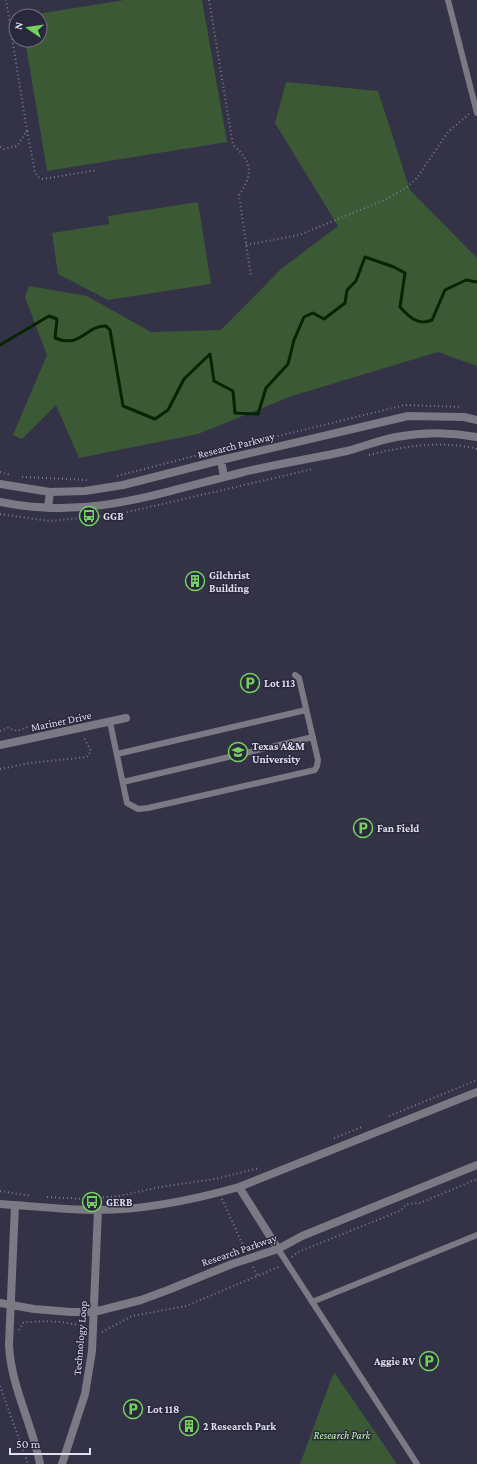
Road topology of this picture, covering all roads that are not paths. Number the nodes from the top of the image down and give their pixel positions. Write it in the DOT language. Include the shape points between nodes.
graph roads {
  1 [pos="448,0"];
  2 [pos="476,111"];
  3 [pos="477,420"];
  4 [pos="477,437"];
  5 [pos="221,460"];
  6 [pos="224,478"];
  7 [pos="0,484"];
  8 [pos="50,492"];
  9 [pos="0,502"];
  10 [pos="48,508"];
  11 [pos="295,675"];
  12 [pos="306,710"];
  13 [pos="126,718"];
  14 [pos="110,722"];
  15 [pos="313,737"];
  16 [pos="0,745"];
  17 [pos="117,754"];
  18 [pos="123,782"];
  19 [pos="477,1092"];
  20 [pos="477,1165"];
  21 [pos="239,1187"];
  22 [pos="0,1204"];
  23 [pos="15,1205"];
  24 [pos="98,1210"];
  25 [pos="477,1235"];
  26 [pos="278,1249"];
  27 [pos="312,1302"];
  28 [pos="0,1303"];
  29 [pos="10,1306"];
  30 [pos="94,1312"];
  31 [pos="40,1464"];
  32 [pos="62,1464"];
  33 [pos="417,1464"];
  1 -- 2 [label="lane"];
  3 -- 5 [label="street, Research Parkway" via="464,417 408,416"];
  4 -- 6 [label="street" via="426,432 395,437"];
  5 -- 6 [label="street"];
  5 -- 8 [label="street, Research Parkway" via="123,485 85,491"];
  6 -- 10 [label="street" via="123,503 89,508"];
  7 -- 8 [label="street, Research Parkway"];
  8 -- 10 [label="street"];
  9 -- 10 [label="street"];
  11 -- 12 [label="lane" via="299,678"];
  12 -- 15 [label="lane"];
  12 -- 17 [label="lane"];
  13 -- 14 [label="street, Mariner Drive"];
  14 -- 16 [label="street, Mariner Drive"];
  14 -- 17 [label="lane"];
  15 -- 18 [label="lane"];
  15 -- 18 [label="lane" via="318,760 315,770 138,809 127,803"];
  17 -- 18 [label="lane"];
  19 -- 21 [label="street"];
  20 -- 26 [label="street, Research Parkway" via="302,1236"];
  21 -- 24 [label="street" via="178,1203"];
  21 -- 26 [label="street"];
  22 -- 23 [label="street"];
  23 -- 24 [label="street"];
  23 -- 29 [label="street"];
  24 -- 30 [label="street, Technology Loop"];
  25 -- 27 [label="lane"];
  26 -- 27 [label="lane"];
  26 -- 30 [label="street, Research Parkway" via="201,1275 141,1300"];
  27 -- 33 [label="lane"];
  28 -- 29 [label="street, Research Parkway"];
  29 -- 30 [label="street, Research Parkway"];
  29 -- 31 [label="street" via="10,1363"];
  30 -- 32 [label="street, Technology Loop" via="92,1351 85,1394"];
}
